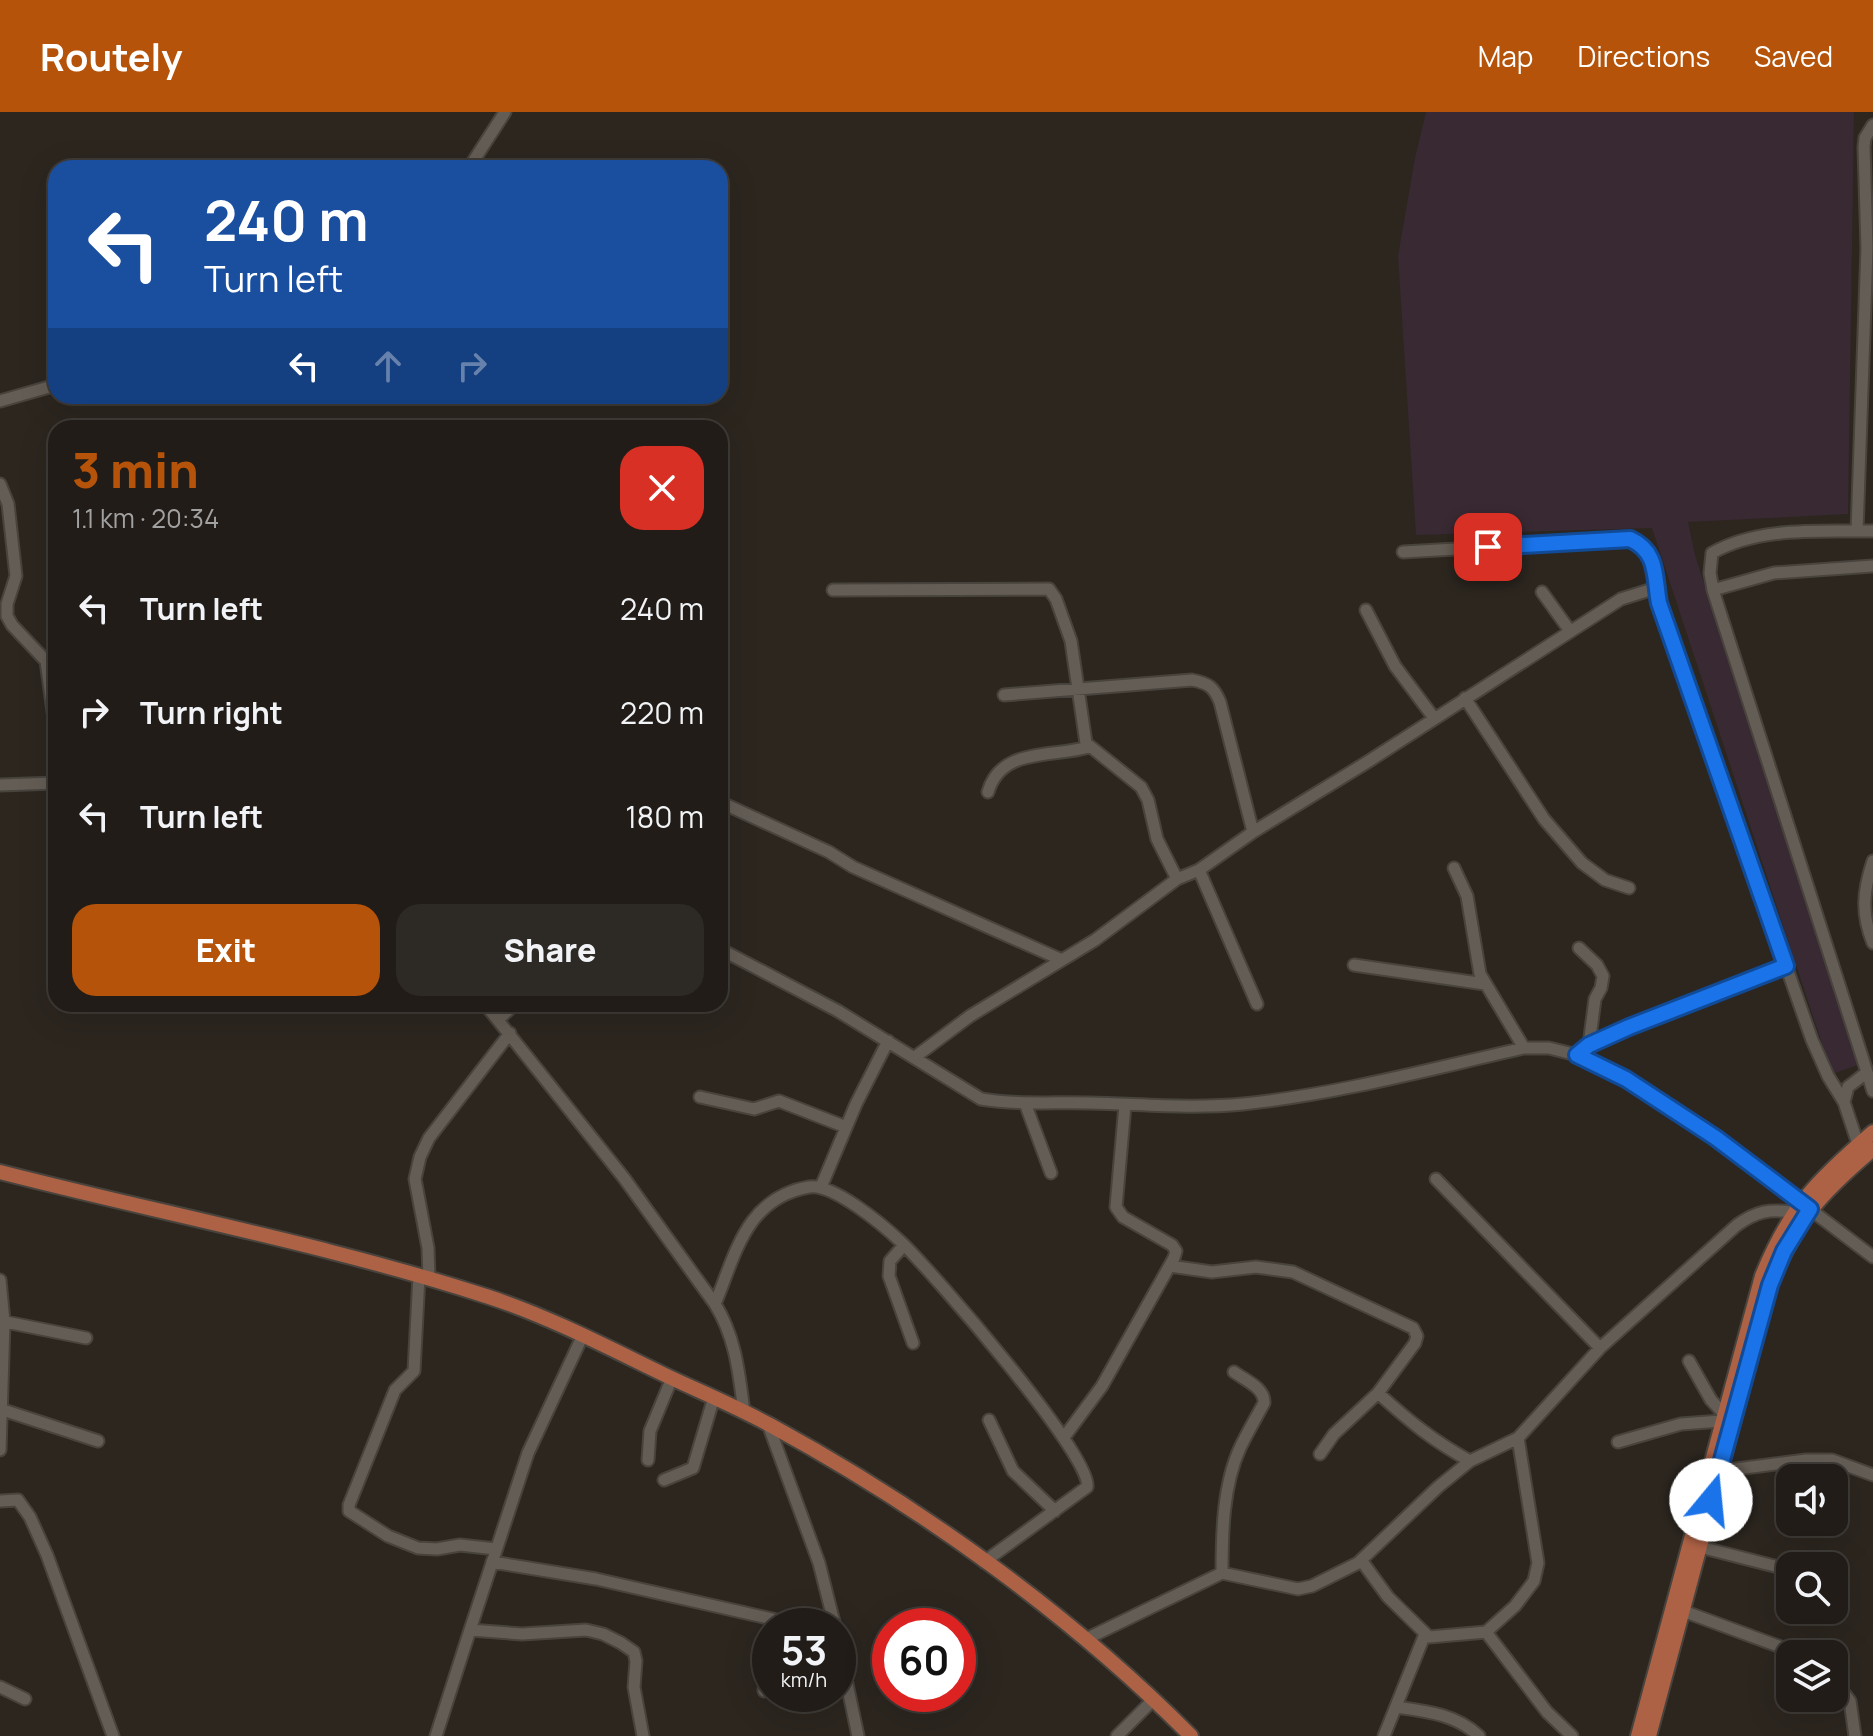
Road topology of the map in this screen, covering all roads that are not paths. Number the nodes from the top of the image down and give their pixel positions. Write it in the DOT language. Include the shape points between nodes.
graph roads {
  1 [pos="505,112"];
  2 [pos="1873,125"];
  3 [pos="474,160"];
  4 [pos="1870,248"];
  5 [pos="1868,367"];
  6 [pos="48,387"];
  7 [pos="0,401"];
  8 [pos="0,484"];
  9 [pos="1857,531"];
  10 [pos="1873,531"];
  11 [pos="1403,552"];
  12 [pos="1873,566"];
  13 [pos="1656,588"];
  14 [pos="833,590"];
  15 [pos="1713,590"];
  16 [pos="1542,592"];
  17 [pos="1366,610"];
  18 [pos="1570,631"];
  19 [pos="48,675"];
  20 [pos="1078,689"];
  21 [pos="1004,695"];
  22 [pos="1465,698"];
  23 [pos="1434,718"];
  24 [pos="1089,747"];
  25 [pos="48,783"];
  26 [pos="0,785"];
  27 [pos="988,792"];
  28 [pos="728,806"];
  29 [pos="1253,832"];
  30 [pos="1873,861"];
  31 [pos="1454,868"];
  32 [pos="1199,870"];
  33 [pos="1177,879"];
  34 [pos="1629,888"];
  35 [pos="1873,943"];
  36 [pos="1579,948"];
  37 [pos="728,953"];
  38 [pos="1062,960"];
  39 [pos="1354,965"];
  40 [pos="1786,966"];
  41 [pos="1485,984"];
  42 [pos="1257,1004"];
  43 [pos="492,1012"];
  44 [pos="506,1012"];
  45 [pos="499,1019"];
  46 [pos="510,1033"];
  47 [pos="888,1041"];
  48 [pos="1589,1045"];
  49 [pos="1524,1048"];
  50 [pos="1577,1055"];
  51 [pos="915,1057"];
  52 [pos="1866,1073"];
  53 [pos="1873,1091"];
  54 [pos="700,1097"];
  55 [pos="1844,1102"];
  56 [pos="1025,1103"];
  57 [pos="1125,1105"];
  58 [pos="846,1127"];
  59 [pos="1873,1132"];
  60 [pos="1866,1147"];
  61 [pos="0,1172"];
  62 [pos="1051,1173"];
  63 [pos="1436,1179"];
  64 [pos="821,1187"];
  65 [pos="1802,1207"];
  66 [pos="904,1245"];
  67 [pos="1873,1257"];
  68 [pos="1170,1266"];
  69 [pos="424,1277"];
  70 [pos="0,1280"];
  71 [pos="715,1304"];
  72 [pos="2,1322"];
  73 [pos="583,1335"];
  74 [pos="86,1338"];
  75 [pos="913,1343"];
  76 [pos="1600,1348"];
  77 [pos="1689,1361"];
  78 [pos="1234,1372"];
  79 [pos="672,1378"];
  80 [pos="1378,1393"];
  81 [pos="714,1397"];
  82 [pos="3,1410"];
  83 [pos="744,1412"];
  84 [pos="1722,1417"];
  85 [pos="989,1420"];
  86 [pos="768,1424"];
  87 [pos="1065,1436"];
  88 [pos="1518,1438"];
  89 [pos="98,1441"];
  90 [pos="1618,1442"];
  91 [pos="0,1450"];
  92 [pos="1320,1454"];
  93 [pos="648,1460"];
  94 [pos="1470,1461"];
  95 [pos="1721,1471"];
  96 [pos="1873,1475"];
  97 [pos="664,1480"];
  98 [pos="0,1501"];
  99 [pos="1055,1511"];
  100 [pos="1700,1547"];
  101 [pos="496,1549"];
  102 [pos="1361,1560"];
  103 [pos="492,1562"];
  104 [pos="984,1562"];
  105 [pos="1776,1566"];
  106 [pos="1222,1573"];
  107 [pos="830,1608"];
  108 [pos="1683,1611"];
  109 [pos="752,1615"];
  110 [pos="470,1630"];
  111 [pos="1486,1632"];
  112 [pos="1425,1634"];
  113 [pos="1086,1639"];
  114 [pos="1776,1645"];
  115 [pos="0,1687"];
  116 [pos="1848,1698"];
  117 [pos="25,1699"];
  118 [pos="1153,1700"];
  119 [pos="1396,1707"];
  120 [pos="853,1712"];
  121 [pos="113,1736"];
  122 [pos="436,1736"];
  123 [pos="643,1736"];
  124 [pos="858,1736"];
  125 [pos="1117,1736"];
  126 [pos="1191,1736"];
  127 [pos="1384,1736"];
  128 [pos="1479,1736"];
  129 [pos="1572,1736"];
  130 [pos="1638,1736"];
  131 [pos="1649,1736"];
  132 [pos="1855,1736"];
  1 -- 3 [label="street"];
  2 -- 4 [label="street" via="1864,147"];
  4 -- 5 [label="street"];
  5 -- 9 [label="street"];
  6 -- 7 [label="street"];
  8 -- 19 [label="street" via="8,504 16,576 7,616 46,661"];
  9 -- 10 [label="street"];
  9 -- 15 [label="street" via="1757,537 1728,544 1712,553"];
  11 -- 13 [label="street" via="1630,539 1649,553"];
  12 -- 15 [label="street" via="1774,573"];
  13 -- 18 [label="street" via="1621,599"];
  13 -- 40 [label="street"];
  14 -- 20 [label="street" via="1049,589 1071,641"];
  15 -- 52 [label="street"];
  16 -- 18 [label="street"];
  17 -- 23 [label="street" via="1395,666"];
  18 -- 22 [label="street"];
  20 -- 21 [label="street"];
  20 -- 24 [label="street"];
  20 -- 29 [label="street" via="1207,682 1220,702"];
  22 -- 23 [label="street"];
  22 -- 34 [label="street" via="1544,819 1582,863 1605,880"];
  23 -- 29 [label="street"];
  24 -- 27 [label="street" via="1008,763 992,776"];
  24 -- 33 [label="street" via="1141,787 1157,839"];
  25 -- 26 [label="street"];
  28 -- 38 [label="street"];
  29 -- 32 [label="street"];
  30 -- 35 [label="street" via="1863,909"];
  31 -- 41 [label="street" via="1467,896"];
  32 -- 33 [label="street"];
  32 -- 42 [label="street"];
  33 -- 38 [label="street"];
  36 -- 48 [label="street" via="1603,976"];
  37 -- 47 [label="street"];
  38 -- 51 [label="street"];
  39 -- 41 [label="street"];
  40 -- 48 [label="street"];
  40 -- 55 [label="street" via="1812,1040"];
  41 -- 49 [label="street"];
  43 -- 45 [label="street"];
  44 -- 45 [label="street"];
  45 -- 46 [label="street"];
  46 -- 69 [label="street" via="420,1157 415,1179 428,1248"];
  46 -- 71 [label="street"];
  47 -- 51 [label="street"];
  47 -- 58 [label="street"];
  48 -- 50 [label="street"];
  49 -- 50 [label="street"];
  49 -- 57 [label="street" via="1294,1097 1241,1104"];
  50 -- 65 [label="street" via="1703,1129"];
  51 -- 56 [label="street" via="981,1099"];
  52 -- 53 [label="street"];
  52 -- 55 [label="street" via="1848,1087"];
  54 -- 58 [label="street" via="754,1109 779,1101"];
  55 -- 60 [label="street"];
  56 -- 57 [label="street"];
  56 -- 62 [label="street"];
  57 -- 68 [label="street" via="1116,1207 1123,1217 1172,1245 1176,1251"];
  58 -- 64 [label="street"];
  59 -- 60 [label="main road"];
  60 -- 65 [label="main road" via="1827,1172"];
  61 -- 69 [label="main road"];
  63 -- 76 [label="street"];
  64 -- 66 [label="street" via="865,1212"];
  64 -- 71 [label="street" via="797,1190 764,1206 742,1238"];
  65 -- 67 [label="street"];
  65 -- 76 [label="street" via="1754,1213"];
  65 -- 84 [label="main road" via="1773,1248 1762,1276"];
  65 -- 95 [label="main road" via="1770,1285"];
  66 -- 75 [label="street" via="890,1261 889,1276"];
  66 -- 87 [label="street" via="997,1349"];
  68 -- 80 [label="street" via="1293,1272 1413,1328 1415,1343"];
  68 -- 87 [label="street" via="1102,1386"];
  69 -- 73 [label="main road"];
  69 -- 101 [label="street" via="414,1371 395,1390 349,1511 418,1548"];
  70 -- 72 [label="street"];
  71 -- 83 [label="street" via="736,1353"];
  72 -- 74 [label="street"];
  72 -- 82 [label="street"];
  73 -- 79 [label="main road"];
  73 -- 101 [label="street" via="528,1453"];
  76 -- 88 [label="street"];
  77 -- 84 [label="street"];
  78 -- 106 [label="street" via="1265,1397 1230,1484"];
  79 -- 81 [label="main road"];
  79 -- 93 [label="street" via="650,1431"];
  80 -- 92 [label="street"];
  80 -- 94 [label="street" via="1415,1428"];
  81 -- 83 [label="main road"];
  81 -- 97 [label="street" via="693,1468"];
  82 -- 89 [label="street"];
  82 -- 91 [label="street"];
  83 -- 86 [label="main road"];
  84 -- 90 [label="street"];
  84 -- 130 [label="main road"];
  85 -- 99 [label="street" via="1013,1471"];
  86 -- 104 [label="main road" via="878,1487"];
  86 -- 107 [label="street"];
  87 -- 99 [label="street" via="1089,1482"];
  88 -- 94 [label="street"];
  88 -- 111 [label="street" via="1538,1563 1534,1581"];
  94 -- 102 [label="street"];
  95 -- 96 [label="street" via="1832,1460"];
  95 -- 100 [label="main road"];
  98 -- 121 [label="street" via="18,1500 30,1517"];
  99 -- 104 [label="street"];
  100 -- 105 [label="street"];
  100 -- 108 [label="main road"];
  101 -- 103 [label="street"];
  102 -- 106 [label="street" via="1298,1589"];
  102 -- 112 [label="street"];
  103 -- 109 [label="street" via="596,1579"];
  103 -- 110 [label="street"];
  104 -- 113 [label="main road"];
  106 -- 113 [label="street"];
  108 -- 114 [label="street"];
  108 -- 131 [label="main road"];
  110 -- 122 [label="street"];
  110 -- 123 [label="street" via="586,1630 621,1643 634,1652"];
  111 -- 112 [label="street"];
  111 -- 129 [label="street"];
  112 -- 119 [label="street"];
  113 -- 118 [label="main road"];
  115 -- 117 [label="street"];
  116 -- 132 [label="street"];
  118 -- 125 [label="street"];
  118 -- 126 [label="main road"];
  119 -- 127 [label="street"];
  119 -- 128 [label="street" via="1452,1718"];
  120 -- 124 [label="street"];
}
